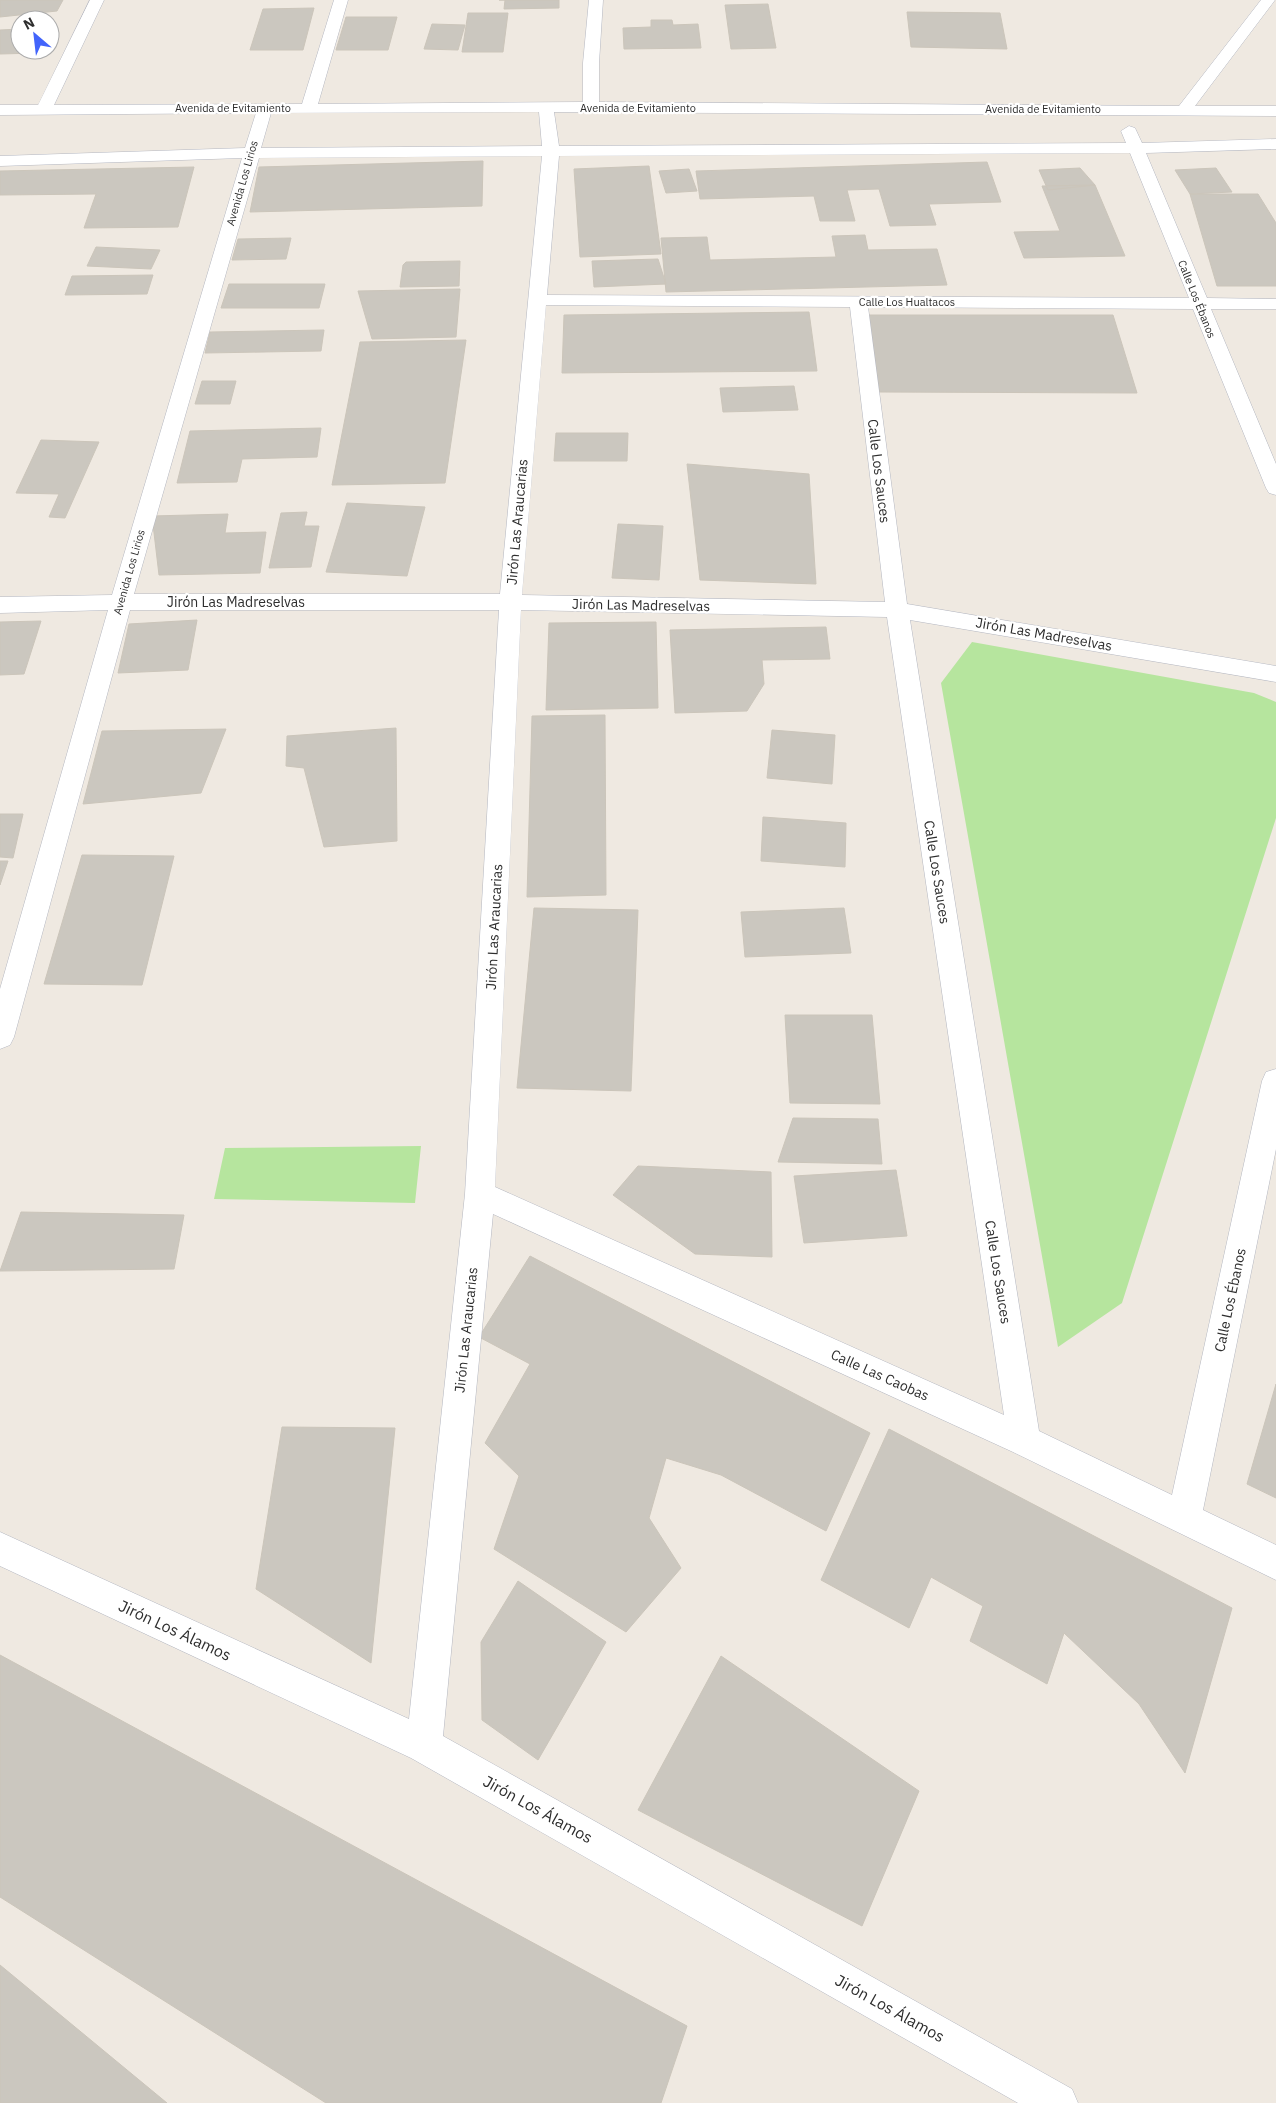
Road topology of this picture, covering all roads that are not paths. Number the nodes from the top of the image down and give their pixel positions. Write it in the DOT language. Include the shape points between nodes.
graph roads {
  1 [pos="97,0"];
  2 [pos="341,0"];
  3 [pos="596,0"];
  4 [pos="1268,0"];
  5 [pos="592,107"];
  6 [pos="264,108"];
  7 [pos="308,108"];
  8 [pos="546,108"];
  9 [pos="44,109"];
  10 [pos="1120,109"];
  11 [pos="0,110"];
  12 [pos="1183,111"];
  13 [pos="1276,111"];
  14 [pos="1276,144"];
  15 [pos="1135,148"];
  16 [pos="551,150"];
  17 [pos="250,153"];
  18 [pos="0,161"];
  19 [pos="537,300"];
  20 [pos="858,302"];
  21 [pos="1199,303"];
  22 [pos="1276,304"];
  23 [pos="1276,488"];
  24 [pos="121,602"];
  25 [pos="510,602"];
  26 [pos="0,605"];
  27 [pos="897,610"];
  28 [pos="1276,674"];
  29 [pos="0,1037"];
  30 [pos="1276,1081"];
  31 [pos="480,1194"];
  32 [pos="1024,1441"];
  33 [pos="1184,1519"];
  34 [pos="0,1549"];
  35 [pos="1276,1562"];
  36 [pos="424,1745"];
  37 [pos="1058,2103"];
  1 -- 9 [label="street"];
  2 -- 7 [label="street"];
  3 -- 5 [label="street" via="591,63"];
  4 -- 12 [label="street"];
  5 -- 8 [label="street, Avenida de Evitamiento"];
  5 -- 10 [label="street, Avenida de Evitamiento"];
  6 -- 7 [label="street, Avenida de Evitamiento"];
  6 -- 9 [label="street, Avenida de Evitamiento"];
  6 -- 17 [label="street, Avenida Los Lirios"];
  7 -- 8 [label="street, Avenida de Evitamiento"];
  8 -- 16 [label="street, Jirón Las Araucarias"];
  9 -- 11 [label="street, Avenida de Evitamiento"];
  10 -- 12 [label="street, Avenida de Evitamiento"];
  10 -- 15 [label="street, Calle Los Ébanos"];
  12 -- 13 [label="street, Avenida de Evitamiento"];
  14 -- 15 [label="street"];
  15 -- 16 [label="street"];
  15 -- 21 [label="street, Calle Los Ébanos"];
  16 -- 17 [label="street"];
  16 -- 19 [label="street, Jirón Las Araucarias"];
  17 -- 18 [label="street"];
  17 -- 24 [label="street, Avenida Los Lirios"];
  19 -- 20 [label="street, Calle Los Hualtacos"];
  19 -- 25 [label="street, Jirón Las Araucarias"];
  20 -- 21 [label="street, Calle Los Hualtacos"];
  20 -- 27 [label="street, Calle Los Sauces"];
  21 -- 22 [label="street, Calle Los Hualtacos"];
  21 -- 23 [label="street, Calle Los Ébanos"];
  24 -- 25 [label="street, Jirón Las Madreselvas"];
  24 -- 26 [label="street, Jirón Las Madreselvas"];
  24 -- 29 [label="street, Avenida Los Lirios"];
  25 -- 27 [label="street, Jirón Las Madreselvas"];
  25 -- 31 [label="street, Jirón Las Araucarias"];
  27 -- 28 [label="street, Jirón Las Madreselvas"];
  27 -- 32 [label="street, Calle Los Sauces"];
  30 -- 33 [label="street, Calle Los Ébanos"];
  31 -- 32 [label="street, Calle Las Caobas"];
  31 -- 36 [label="street, Jirón Las Araucarias"];
  32 -- 33 [label="street, Calle Las Caobas"];
  33 -- 35 [label="street, Calle Las Caobas"];
  34 -- 36 [label="street, Jirón Los Álamos"];
  36 -- 37 [label="street, Jirón Los Álamos"];
}
